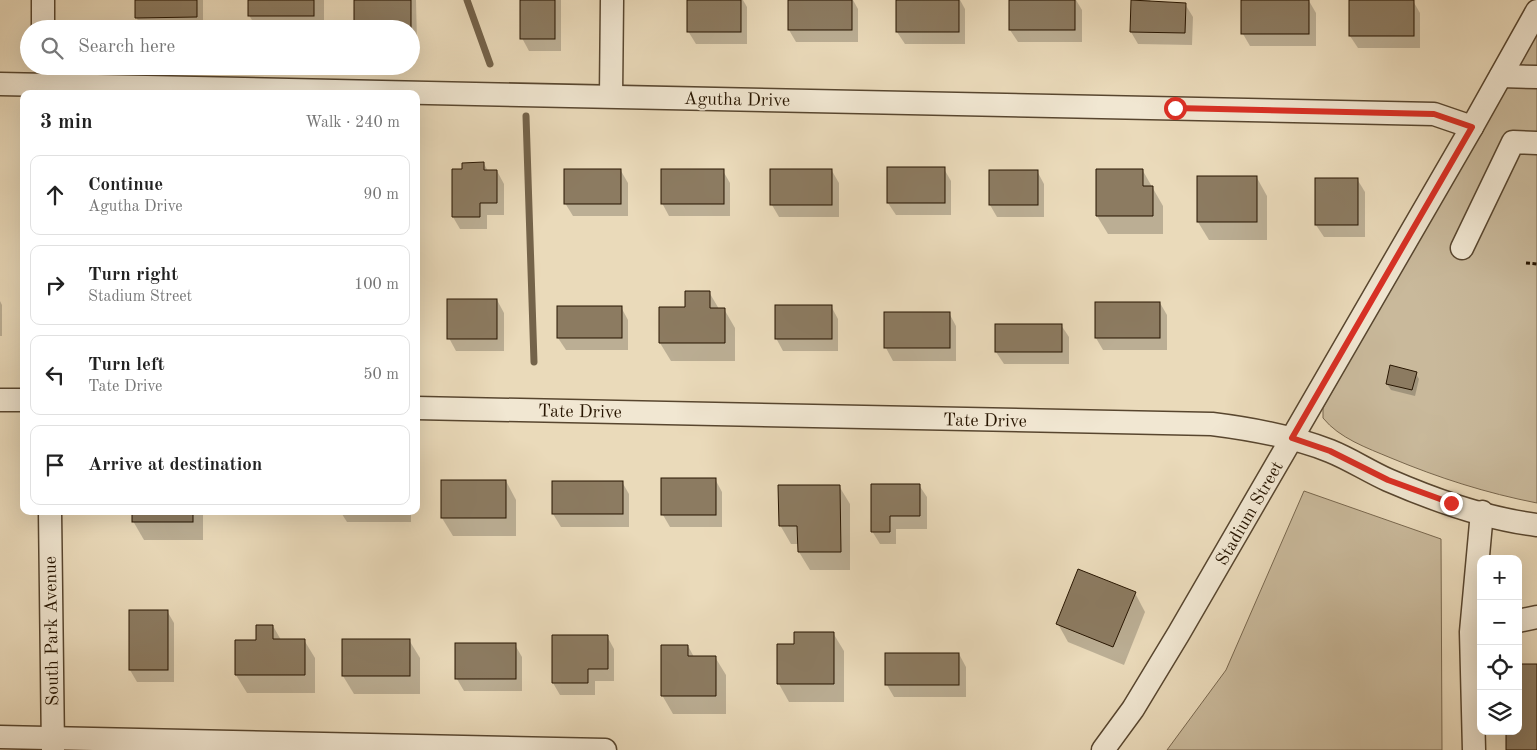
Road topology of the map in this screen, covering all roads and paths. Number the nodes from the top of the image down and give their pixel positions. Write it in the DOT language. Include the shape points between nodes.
graph roads {
  1 [pos="43,0"];
  2 [pos="612,0"];
  3 [pos="1537,11"];
  4 [pos="43,20"];
  5 [pos="1501,76"];
  6 [pos="1537,77"];
  7 [pos="43,82"];
  8 [pos="0,84"];
  9 [pos="368,90"];
  10 [pos="420,91"];
  11 [pos="611,96"];
  12 [pos="1472,127"];
  13 [pos="1537,143"];
  14 [pos="1462,248"];
  15 [pos="1526,263"];
  16 [pos="1537,264"];
  17 [pos="0,400"];
  18 [pos="20,400"];
  19 [pos="420,408"];
  20 [pos="1292,438"];
  21 [pos="1482,512"];
  22 [pos="50,515"];
  23 [pos="1537,525"];
  24 [pos="1537,617"];
  25 [pos="1522,620"];
  26 [pos="1476,631"];
  27 [pos="0,737"];
  28 [pos="53,744"];
  29 [pos="605,750"];
  30 [pos="1103,750"];
  31 [pos="1474,750"];
  1 -- 4 [label="street"];
  2 -- 11 [label="street"];
  3 -- 5 [label="street, Stadium Street"];
  5 -- 6 [label="street"];
  5 -- 12 [label="street, Stadium Street"];
  7 -- 8 [label="street, Agutha Drive"];
  7 -- 9 [label="street, Agutha Drive"];
  10 -- 11 [label="street, Agutha Drive"];
  11 -- 12 [label="street, Agutha Drive" via="1434,114"];
  12 -- 20 [label="street, Stadium Street"];
  13 -- 14 [label="street" via="1513,142"];
  15 -- 16 [label="path"];
  17 -- 18 [label="street"];
  19 -- 20 [label="street, Tate Drive" via="1212,424"];
  20 -- 21 [label="street, Tate Drive" via="1330,451 1388,480"];
  20 -- 30 [label="street, Stadium Street" via="1169,650"];
  21 -- 23 [label="street, Tate Drive"];
  21 -- 26 [label="street"];
  22 -- 28 [label="street, South Park Avenue"];
  24 -- 25 [label="street"];
  26 -- 31 [label="street"];
  27 -- 28 [label="street"];
  28 -- 29 [label="street"];
}
